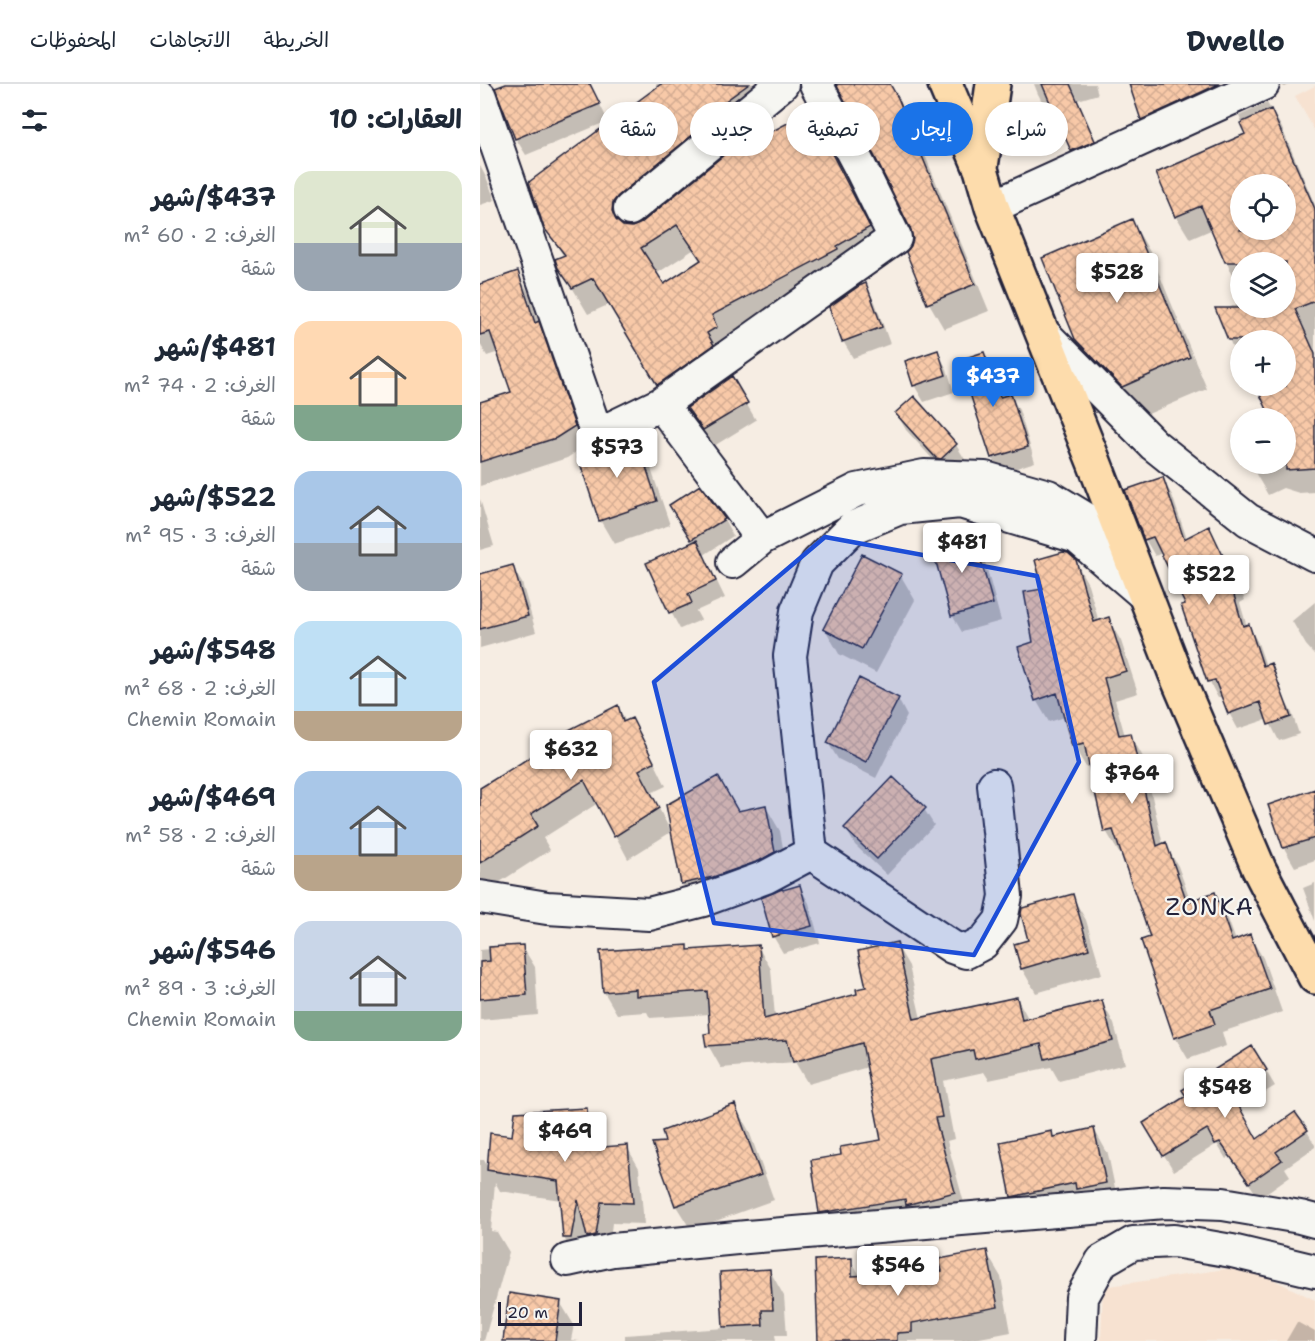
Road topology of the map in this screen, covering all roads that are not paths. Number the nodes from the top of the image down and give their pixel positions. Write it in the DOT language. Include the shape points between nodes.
graph roads {
  1 [pos="782,84"];
  2 [pos="816,84"];
  3 [pos="945,84"];
  4 [pos="993,84"];
  5 [pos="1263,84"];
  6 [pos="480,97"];
  7 [pos="981,169"];
  8 [pos="992,207"];
  9 [pos="630,209"];
  10 [pos="1042,332"];
  11 [pos="661,404"];
  12 [pos="762,538"];
  13 [pos="1125,543"];
  14 [pos="1315,555"];
  15 [pos="733,562"];
  16 [pos="1146,597"];
  17 [pos="994,785"];
  18 [pos="811,853"];
  19 [pos="480,897"];
  20 [pos="1315,977"];
  21 [pos="1315,1221"];
  22 [pos="568,1260"];
  23 [pos="1315,1271"];
  24 [pos="1080,1341"];
  1 -- 9 [label="street"];
  2 -- 11 [label="street" via="896,238"];
  3 -- 7 [label="main road"];
  4 -- 7 [label="main road"];
  5 -- 8 [label="street"];
  6 -- 11 [label="street" via="597,435"];
  7 -- 8 [label="main road"];
  8 -- 10 [label="main road"];
  10 -- 13 [label="main road"];
  10 -- 14 [label="street" via="1154,445 1248,520"];
  11 -- 12 [label="street"];
  12 -- 13 [label="street" via="856,490 924,476 985,478 1048,496"];
  12 -- 15 [label="street"];
  13 -- 16 [label="main road"];
  16 -- 18 [label="street" via="1077,537 960,502 900,508 852,528 817,563 797,611 790,656"];
  16 -- 20 [label="main road" via="1259,869"];
  17 -- 18 [label="street" via="1006,896 1001,920 983,943 966,952 952,947"];
  18 -- 19 [label="street" via="766,877 649,914 547,908"];
  21 -- 22 [label="street" via="1223,1204 1164,1202 613,1250"];
  23 -- 24 [label="street" via="1174,1241 1133,1243 1102,1261 1082,1297"];
}
